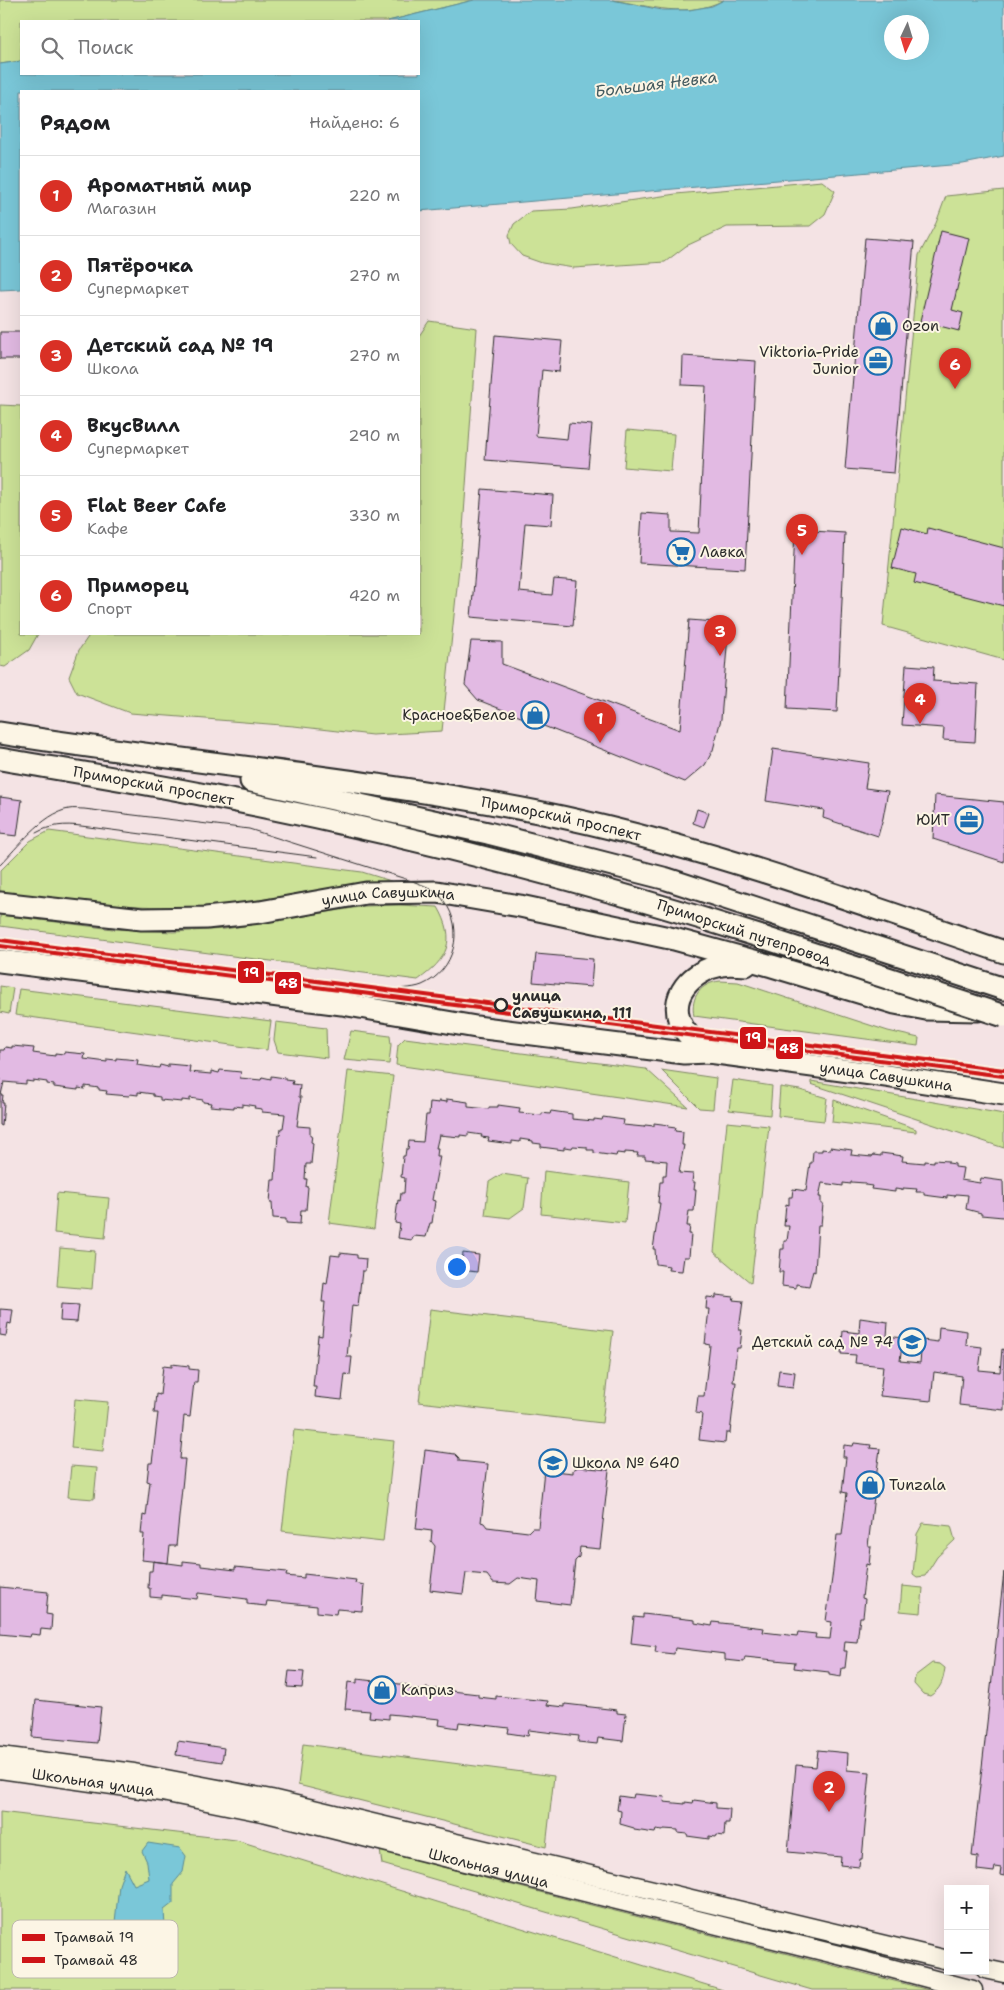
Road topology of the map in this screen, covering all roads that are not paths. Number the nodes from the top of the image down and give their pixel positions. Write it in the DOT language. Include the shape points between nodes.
graph roads {
  1 [pos="0,733"];
  2 [pos="102,750"];
  3 [pos="0,759"];
  4 [pos="488,834"];
  5 [pos="482,857"];
  6 [pos="0,903"];
  7 [pos="1004,952"];
  8 [pos="0,961"];
  9 [pos="772,966"];
  10 [pos="1004,989"];
  11 [pos="1004,1010"];
  12 [pos="1004,1016"];
  13 [pos="708,1052"];
  14 [pos="1004,1094"];
  15 [pos="0,1756"];
  16 [pos="0,1769"];
  17 [pos="944,1959"];
  18 [pos="989,1970"];
  19 [pos="1004,1973"];
  20 [pos="973,1990"];
  1 -- 2 [label="main road, Приморский проспект"];
  2 -- 4 [label="main road, Приморский проспект"];
  2 -- 7 [label="main road, Приморский проспект" via="310,776 538,812 734,863"];
  3 -- 5 [label="main road, Приморский проспект" via="210,795"];
  4 -- 10 [label="main road, Приморский путепровод" via="667,879"];
  5 -- 12 [label="main road, Приморский путепровод, bridge" via="660,904"];
  6 -- 9 [label="main road, улица Савушкина" via="142,919 206,918 366,893 437,892 665,937"];
  8 -- 13 [label="main road, улица Савушкина" via="342,1004 494,1029 684,1053"];
  9 -- 11 [label="main road, улица Савушкина" via="895,1003 926,1009"];
  9 -- 13 [label="main road, улица Савушкина" via="724,964 702,971 687,982 680,996 680,1018 689,1036"];
  13 -- 14 [label="main road, улица Савушкина"];
  15 -- 17 [label="street, Школьная улица" via="134,1773 270,1799"];
  16 -- 20 [label="street, Школьная улица" via="162,1792 267,1813"];
  18 -- 19 [label="street"];
}
